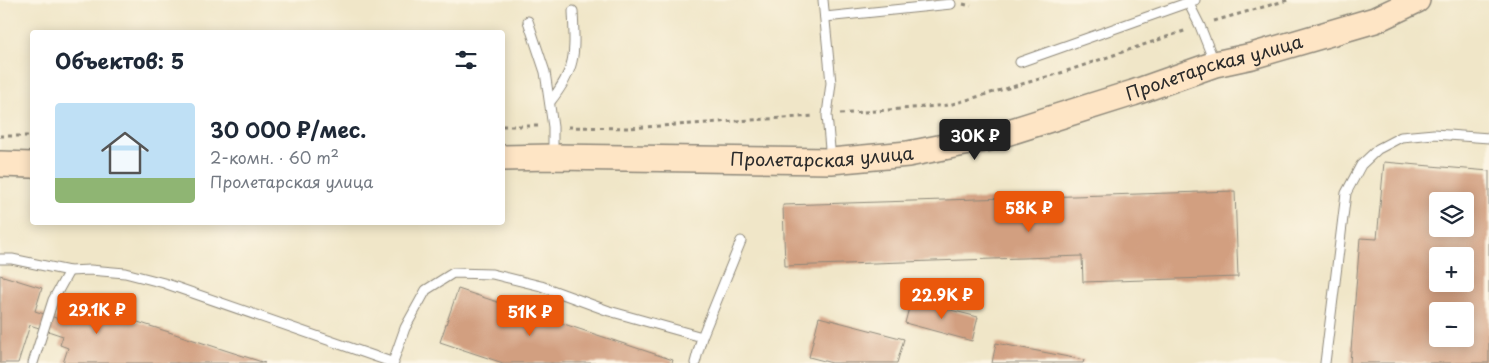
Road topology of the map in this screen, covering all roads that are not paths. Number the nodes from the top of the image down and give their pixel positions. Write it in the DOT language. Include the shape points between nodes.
graph roads {
  1 [pos="823,0"];
  2 [pos="1417,0"];
  3 [pos="1190,1"];
  4 [pos="951,4"];
  5 [pos="573,11"];
  6 [pos="826,17"];
  7 [pos="528,21"];
  8 [pos="1020,62"];
  9 [pos="1215,64"];
  10 [pos="550,102"];
  11 [pos="1489,138"];
  12 [pos="553,157"];
  13 [pos="505,158"];
  14 [pos="832,161"];
  15 [pos="0,164"];
  16 [pos="30,165"];
  17 [pos="742,241"];
  18 [pos="0,259"];
  19 [pos="69,271"];
  20 [pos="702,337"];
  21 [pos="33,363"];
  22 [pos="394,363"];
  23 [pos="695,363"];
  24 [pos="1325,363"];
  1 -- 6 [label="lane"];
  2 -- 9 [label="main road, Пролетарская улица" via="1375,20"];
  3 -- 8 [label="lane"];
  3 -- 9 [label="lane"];
  4 -- 6 [label="lane"];
  5 -- 10 [label="lane" via="573,64"];
  6 -- 14 [label="lane" via="831,83 827,115"];
  7 -- 10 [label="lane" via="545,72"];
  9 -- 14 [label="main road, Пролетарская улица" via="990,138 908,154"];
  10 -- 12 [label="lane"];
  11 -- 24 [label="lane" via="1434,134 1401,137 1378,149 1360,165 1346,193"];
  12 -- 13 [label="main road, Пролетарская улица"];
  12 -- 14 [label="main road, Пролетарская улица"];
  15 -- 16 [label="main road"];
  17 -- 20 [label="lane"];
  18 -- 19 [label="lane"];
  19 -- 21 [label="lane" via="53,300"];
  19 -- 22 [label="lane" via="125,273 164,283"];
  20 -- 22 [label="lane" via="608,311 541,286 492,274 452,273 426,290 405,328"];
  20 -- 23 [label="lane"];
}
